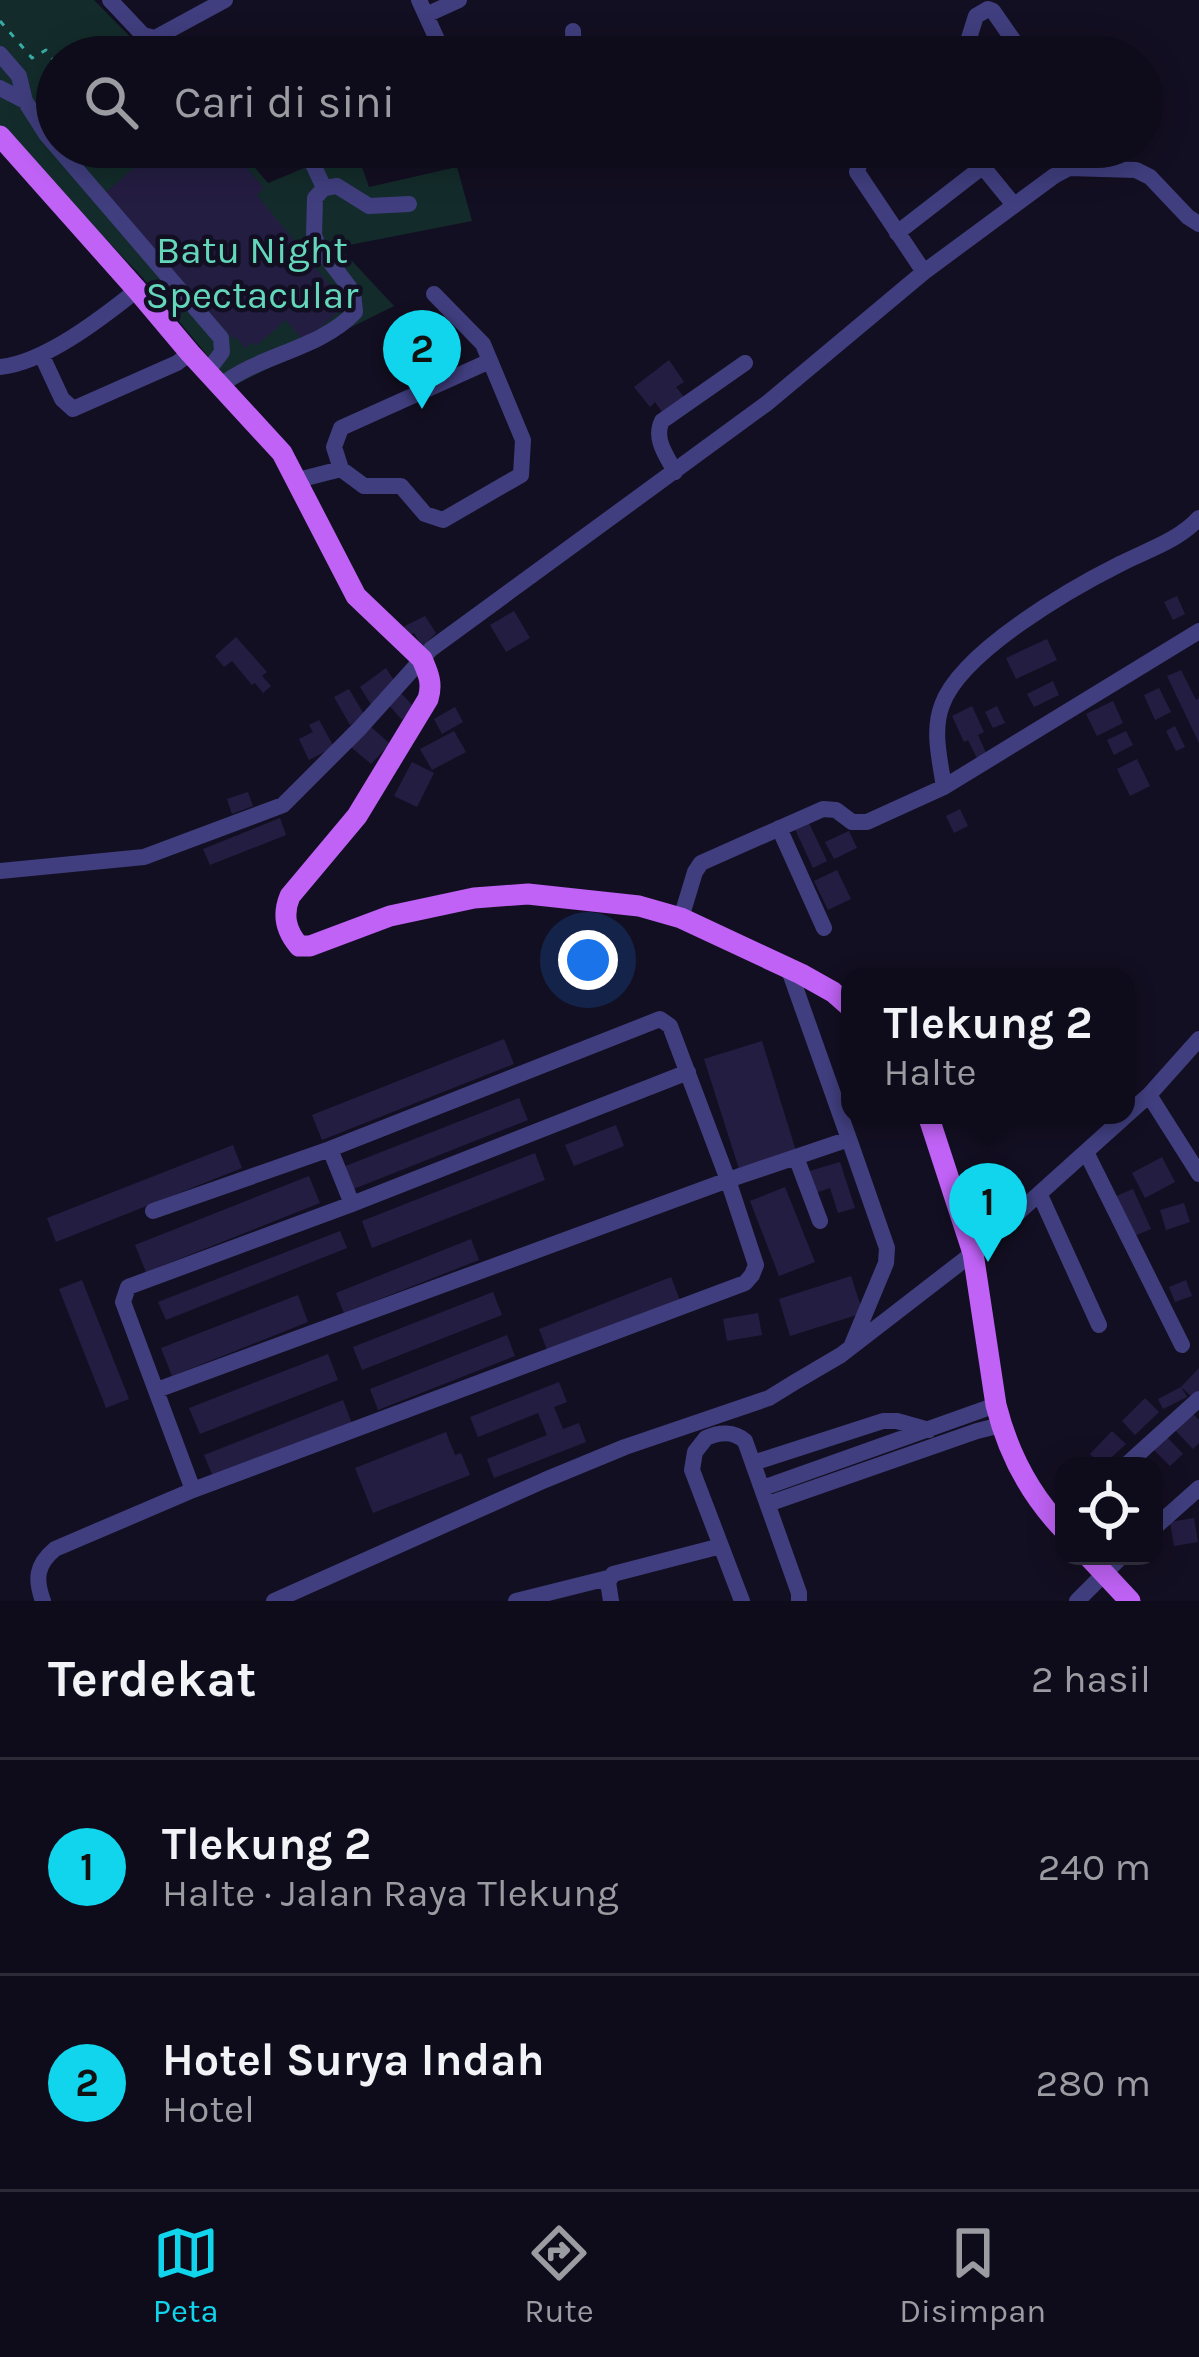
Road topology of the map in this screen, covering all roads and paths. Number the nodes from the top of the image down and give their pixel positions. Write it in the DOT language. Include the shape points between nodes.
graph roads {
  1 [pos="110,0"];
  2 [pos="225,0"];
  3 [pos="459,0"];
  4 [pos="423,8"];
  5 [pos="0,21"];
  6 [pos="573,31"];
  7 [pos="148,36"];
  8 [pos="159,36"];
  9 [pos="436,36"];
  10 [pos="573,36"];
  11 [pos="970,36"];
  12 [pos="1006,36"];
  13 [pos="0,54"];
  14 [pos="36,56"];
  15 [pos="0,88"];
  16 [pos="25,101"];
  17 [pos="36,118"];
  18 [pos="0,136"];
  19 [pos="75,168"];
  20 [pos="314,168"];
  21 [pos="858,168"];
  22 [pos="980,168"];
  23 [pos="985,168"];
  24 [pos="323,188"];
  25 [pos="409,204"];
  26 [pos="1014,205"];
  27 [pos="1199,224"];
  28 [pos="898,233"];
  29 [pos="925,272"];
  30 [pos="137,290"];
  31 [pos="434,294"];
  32 [pos="190,353"];
  33 [pos="42,356"];
  34 [pos="490,361"];
  35 [pos="745,363"];
  36 [pos="0,367"];
  37 [pos="213,379"];
  38 [pos="340,469"];
  39 [pos="675,472"];
  40 [pos="298,480"];
  41 [pos="1199,518"];
  42 [pos="1199,631"];
  43 [pos="422,659"];
  44 [pos="944,787"];
  45 [pos="779,828"];
  46 [pos="0,872"];
  47 [pos="681,918"];
  48 [pos="824,928"];
  49 [pos="789,970"];
  50 [pos="841,999"];
  51 [pos="1199,1039"];
  52 [pos="688,1072"];
  53 [pos="1149,1095"];
  54 [pos="1135,1108"];
  55 [pos="841,1116"];
  56 [pos="844,1124"];
  57 [pos="931,1124"];
  58 [pos="1117,1124"];
  59 [pos="849,1139"];
  60 [pos="330,1149"];
  61 [pos="1086,1152"];
  62 [pos="796,1157"];
  63 [pos="1198,1171"];
  64 [pos="728,1180"];
  65 [pos="1040,1196"];
  66 [pos="352,1204"];
  67 [pos="153,1210"];
  68 [pos="820,1221"];
  69 [pos="973,1253"];
  70 [pos="1099,1325"];
  71 [pos="1182,1345"];
  72 [pos="850,1347"];
  73 [pos="157,1390"];
  74 [pos="1199,1399"];
  75 [pos="998,1415"];
  76 [pos="930,1430"];
  77 [pos="1135,1457"];
  78 [pos="753,1463"];
  79 [pos="194,1490"];
  80 [pos="765,1496"];
  81 [pos="1195,1496"];
  82 [pos="1055,1519"];
  83 [pos="1163,1521"];
  84 [pos="721,1546"];
  85 [pos="1096,1565"];
  86 [pos="1113,1565"];
  87 [pos="1104,1574"];
  88 [pos="608,1578"];
  89 [pos="43,1601"];
  90 [pos="274,1601"];
  91 [pos="516,1601"];
  92 [pos="611,1601"];
  93 [pos="742,1601"];
  94 [pos="799,1601"];
  95 [pos="1077,1601"];
  96 [pos="1130,1601"];
  1 -- 7 [label="street"];
  2 -- 8 [label="street"];
  3 -- 4 [label="street"];
  4 -- 9 [label="street"];
  5 -- 14 [label="path"];
  6 -- 10 [label="street"];
  11 -- 12 [label="street" via="988,9"];
  13 -- 16 [label="street" via="19,76"];
  15 -- 16 [label="street"];
  16 -- 17 [label="street"];
  18 -- 30 [label="main road"];
  19 -- 37 [label="street" via="221,338"];
  20 -- 24 [label="street"];
  21 -- 28 [label="street"];
  22 -- 28 [label="street"];
  23 -- 26 [label="street"];
  24 -- 25 [label="street" via="337,186 369,206"];
  24 -- 37 [label="street" via="314,236 353,292 355,312 300,347"];
  26 -- 27 [label="street" via="1069,169 1136,170"];
  26 -- 29 [label="street"];
  28 -- 29 [label="street"];
  29 -- 39 [label="street"];
  30 -- 32 [label="main road"];
  30 -- 33 [label="street"];
  31 -- 34 [label="street"];
  32 -- 33 [label="street" via="73,410"];
  32 -- 37 [label="main road"];
  33 -- 36 [label="street"];
  34 -- 38 [label="street" via="341,428 334,447"];
  34 -- 38 [label="street" via="523,440 521,475 443,520 425,514 400,486 364,486"];
  35 -- 39 [label="street" via="662,421 658,439"];
  37 -- 40 [label="main road"];
  38 -- 40 [label="street"];
  39 -- 43 [label="street"];
  40 -- 43 [label="main road" via="356,596"];
  41 -- 44 [label="street" via="1059,598 961,673 939,716"];
  42 -- 44 [label="street"];
  43 -- 46 [label="street" via="278,808 144,856"];
  43 -- 47 [label="main road" via="428,699 357,816 290,896 286,925 299,946 390,916 510,894 639,906"];
  44 -- 45 [label="street" via="867,822 830,808"];
  45 -- 47 [label="street" via="701,863"];
  45 -- 48 [label="street"];
  47 -- 49 [label="main road"];
  49 -- 50 [label="main road"];
  49 -- 55 [label="street"];
  51 -- 53 [label="street"];
  52 -- 60 [label="street" via="670,1026 655,1019"];
  52 -- 64 [label="street"];
  52 -- 66 [label="street"];
  53 -- 54 [label="street"];
  53 -- 63 [label="street"];
  56 -- 59 [label="street"];
  57 -- 69 [label="main road"];
  58 -- 61 [label="street"];
  59 -- 62 [label="street"];
  59 -- 72 [label="street" via="887,1248"];
  60 -- 66 [label="street"];
  60 -- 67 [label="street"];
  61 -- 65 [label="street"];
  61 -- 71 [label="street"];
  62 -- 64 [label="street"];
  62 -- 68 [label="street"];
  64 -- 73 [label="street"];
  64 -- 79 [label="street" via="756,1265 745,1283"];
  65 -- 69 [label="street"];
  65 -- 70 [label="street"];
  66 -- 73 [label="street" via="128,1286 123,1302"];
  69 -- 72 [label="street"];
  69 -- 75 [label="main road"];
  72 -- 90 [label="street" via="769,1398 545,1480"];
  73 -- 79 [label="street"];
  74 -- 77 [label="street"];
  75 -- 76 [label="street"];
  75 -- 80 [label="street" via="977,1431"];
  75 -- 82 [label="main road" via="1016,1462"];
  76 -- 78 [label="street" via="883,1421"];
  76 -- 80 [label="street"];
  78 -- 80 [label="street"];
  78 -- 84 [label="street" via="745,1441 727,1433 706,1438 695,1452 692,1470"];
  79 -- 89 [label="street" via="55,1549 38,1569"];
  80 -- 94 [label="street"];
  81 -- 83 [label="street"];
  84 -- 88 [label="street"];
  84 -- 93 [label="street"];
  85 -- 87 [label="main road"];
  86 -- 87 [label="street"];
  87 -- 95 [label="street"];
  87 -- 96 [label="main road"];
  88 -- 91 [label="street"];
  88 -- 92 [label="street"];
}
